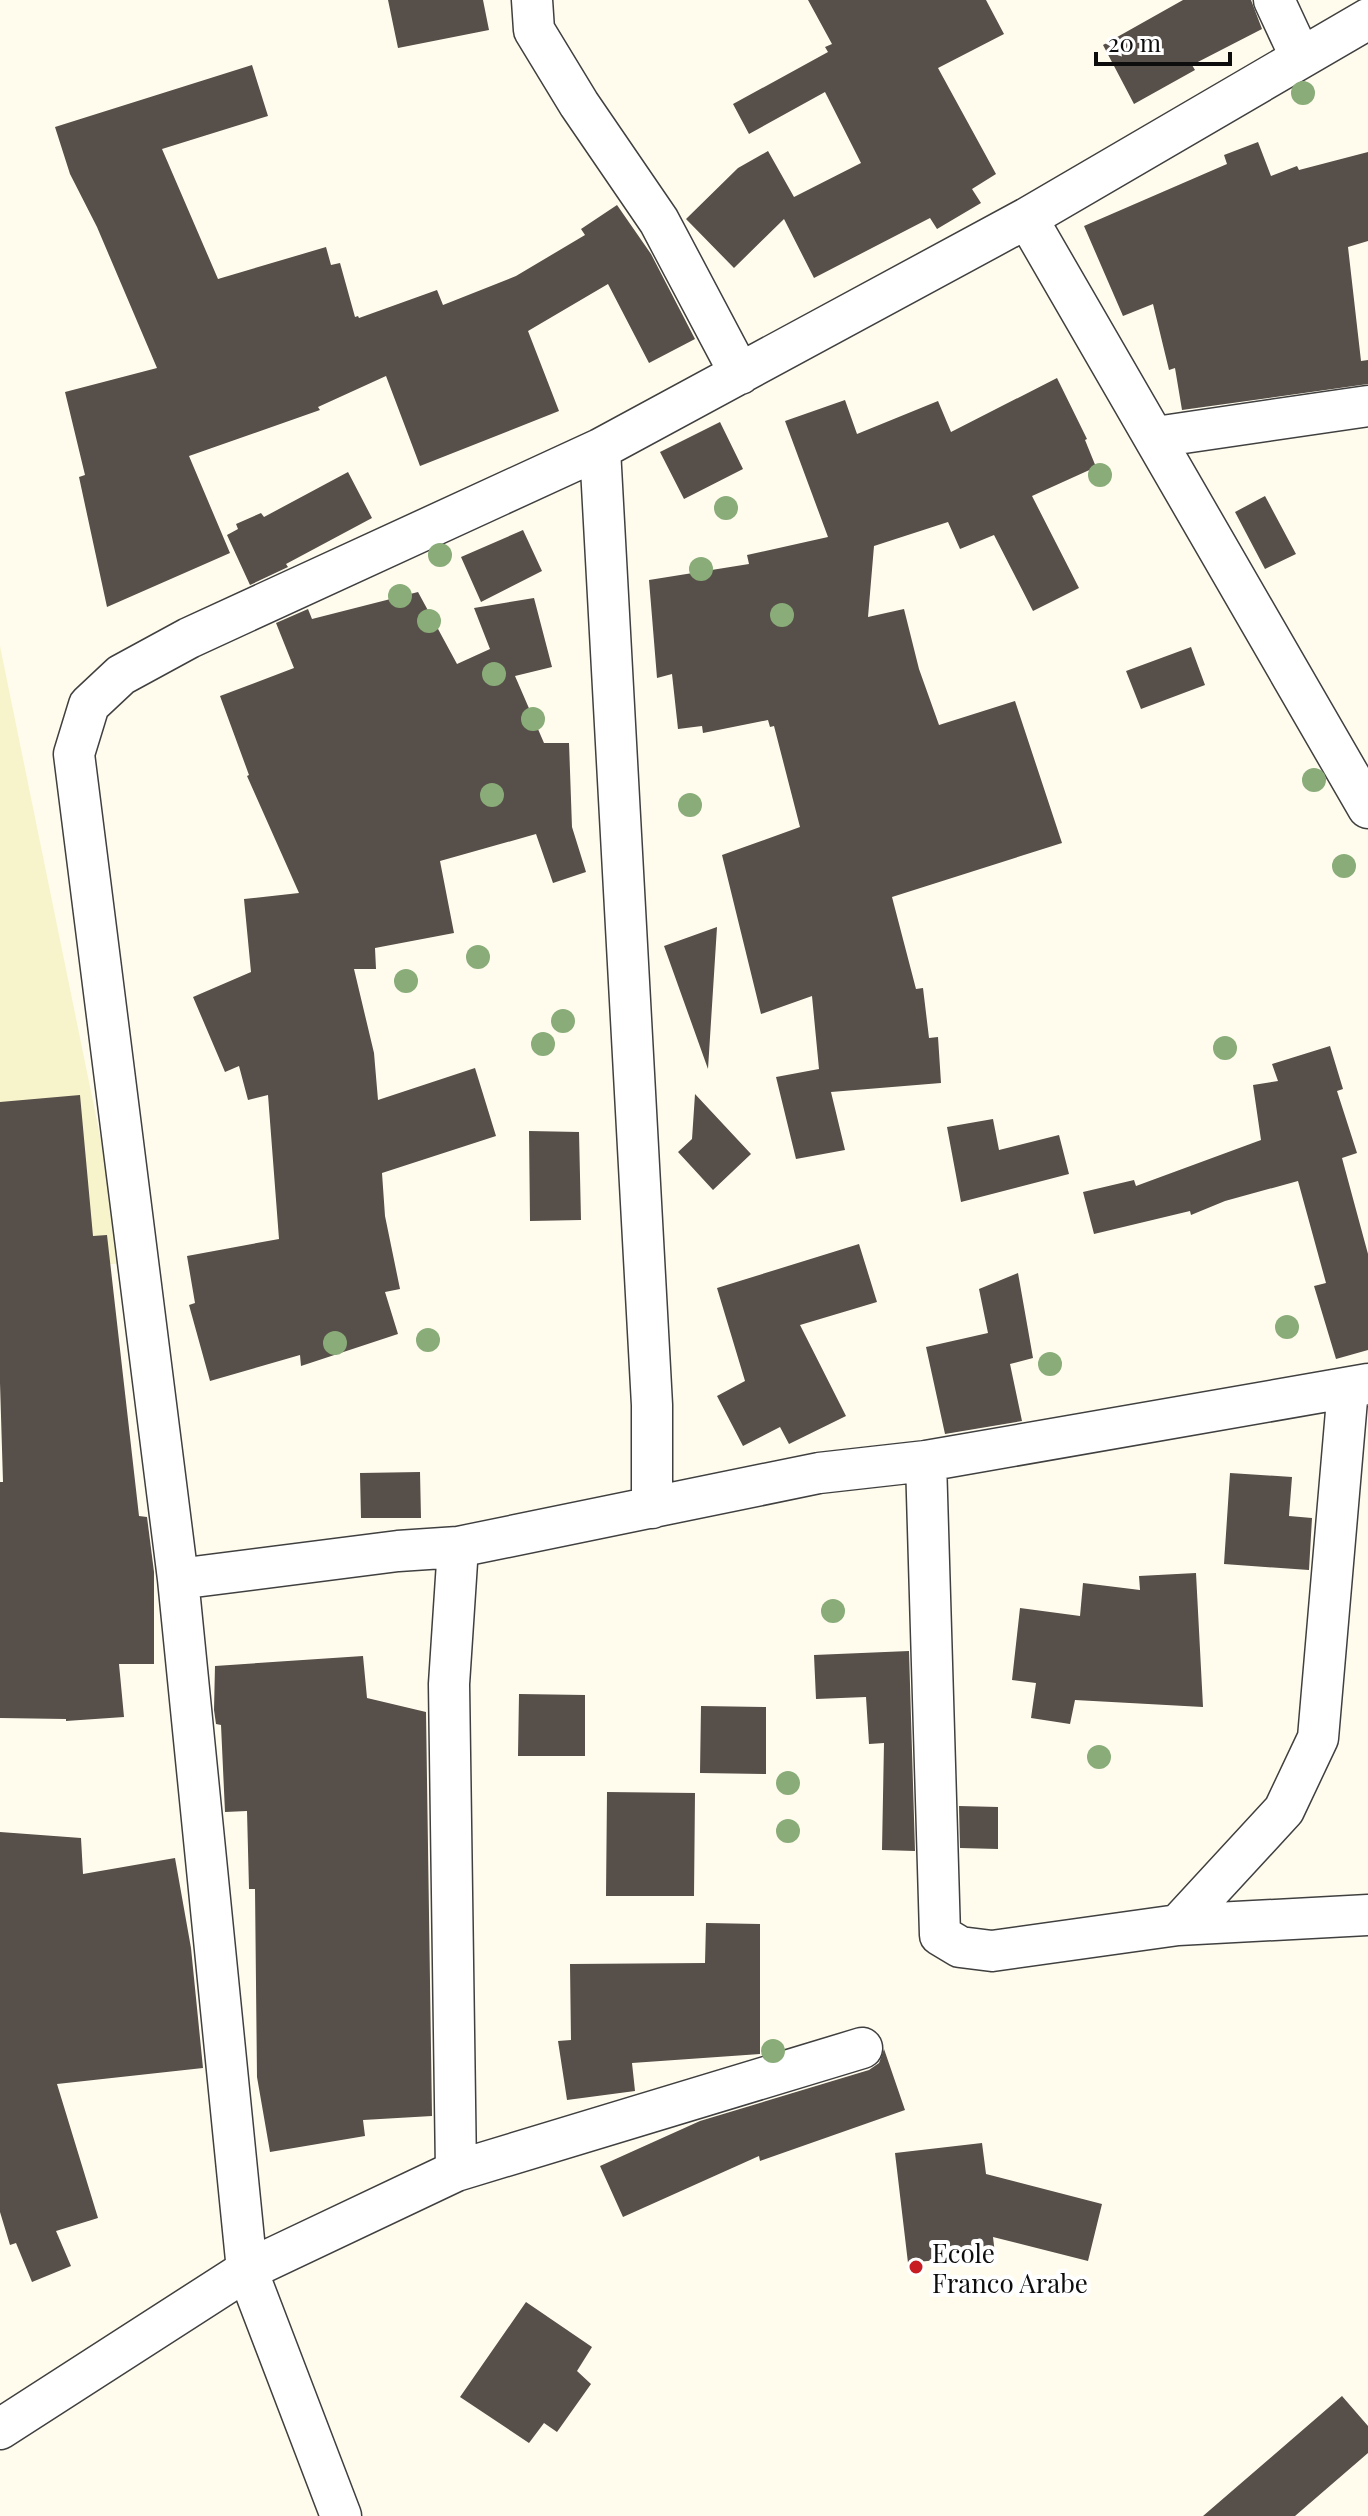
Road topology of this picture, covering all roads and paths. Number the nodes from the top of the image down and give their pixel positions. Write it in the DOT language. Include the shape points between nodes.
graph roads {
  1 [pos="532,0"];
  2 [pos="1274,0"];
  3 [pos="1368,19"];
  4 [pos="1301,58"];
  5 [pos="1027,218"];
  6 [pos="740,374"];
  7 [pos="1368,406"];
  8 [pos="1156,437"];
  9 [pos="600,449"];
  10 [pos="1365,795"];
  11 [pos="1358,1386"];
  12 [pos="926,1461"];
  13 [pos="652,1508"];
  14 [pos="458,1547"];
  15 [pos="178,1579"];
  16 [pos="1368,1915"];
  17 [pos="1178,1925"];
  18 [pos="862,2048"];
  19 [pos="456,2171"];
  20 [pos="247,2270"];
  21 [pos="0,2429"];
  22 [pos="341,2516"];
  1 -- 6 [label="street" via="534,30 659,221"];
  2 -- 4 [label="street"];
  3 -- 4 [label="street"];
  4 -- 5 [label="street"];
  5 -- 6 [label="street"];
  5 -- 8 [label="street"];
  6 -- 9 [label="street"];
  7 -- 8 [label="street"];
  8 -- 10 [label="street"];
  9 -- 13 [label="street" via="652,1405"];
  9 -- 15 [label="street" via="189,638 121,675 89,705 74,754"];
  11 -- 12 [label="street"];
  11 -- 17 [label="street" via="1318,1738 1284,1810"];
  12 -- 13 [label="street" via="819,1473"];
  12 -- 17 [label="street" via="940,1935 960,1947 992,1951"];
  13 -- 14 [label="street"];
  14 -- 15 [label="street"];
  14 -- 19 [label="street" via="449,1684"];
  15 -- 20 [label="street"];
  16 -- 17 [label="street"];
  18 -- 19 [label="street"];
  19 -- 20 [label="street"];
  20 -- 21 [label="street"];
  20 -- 22 [label="street"];
}
